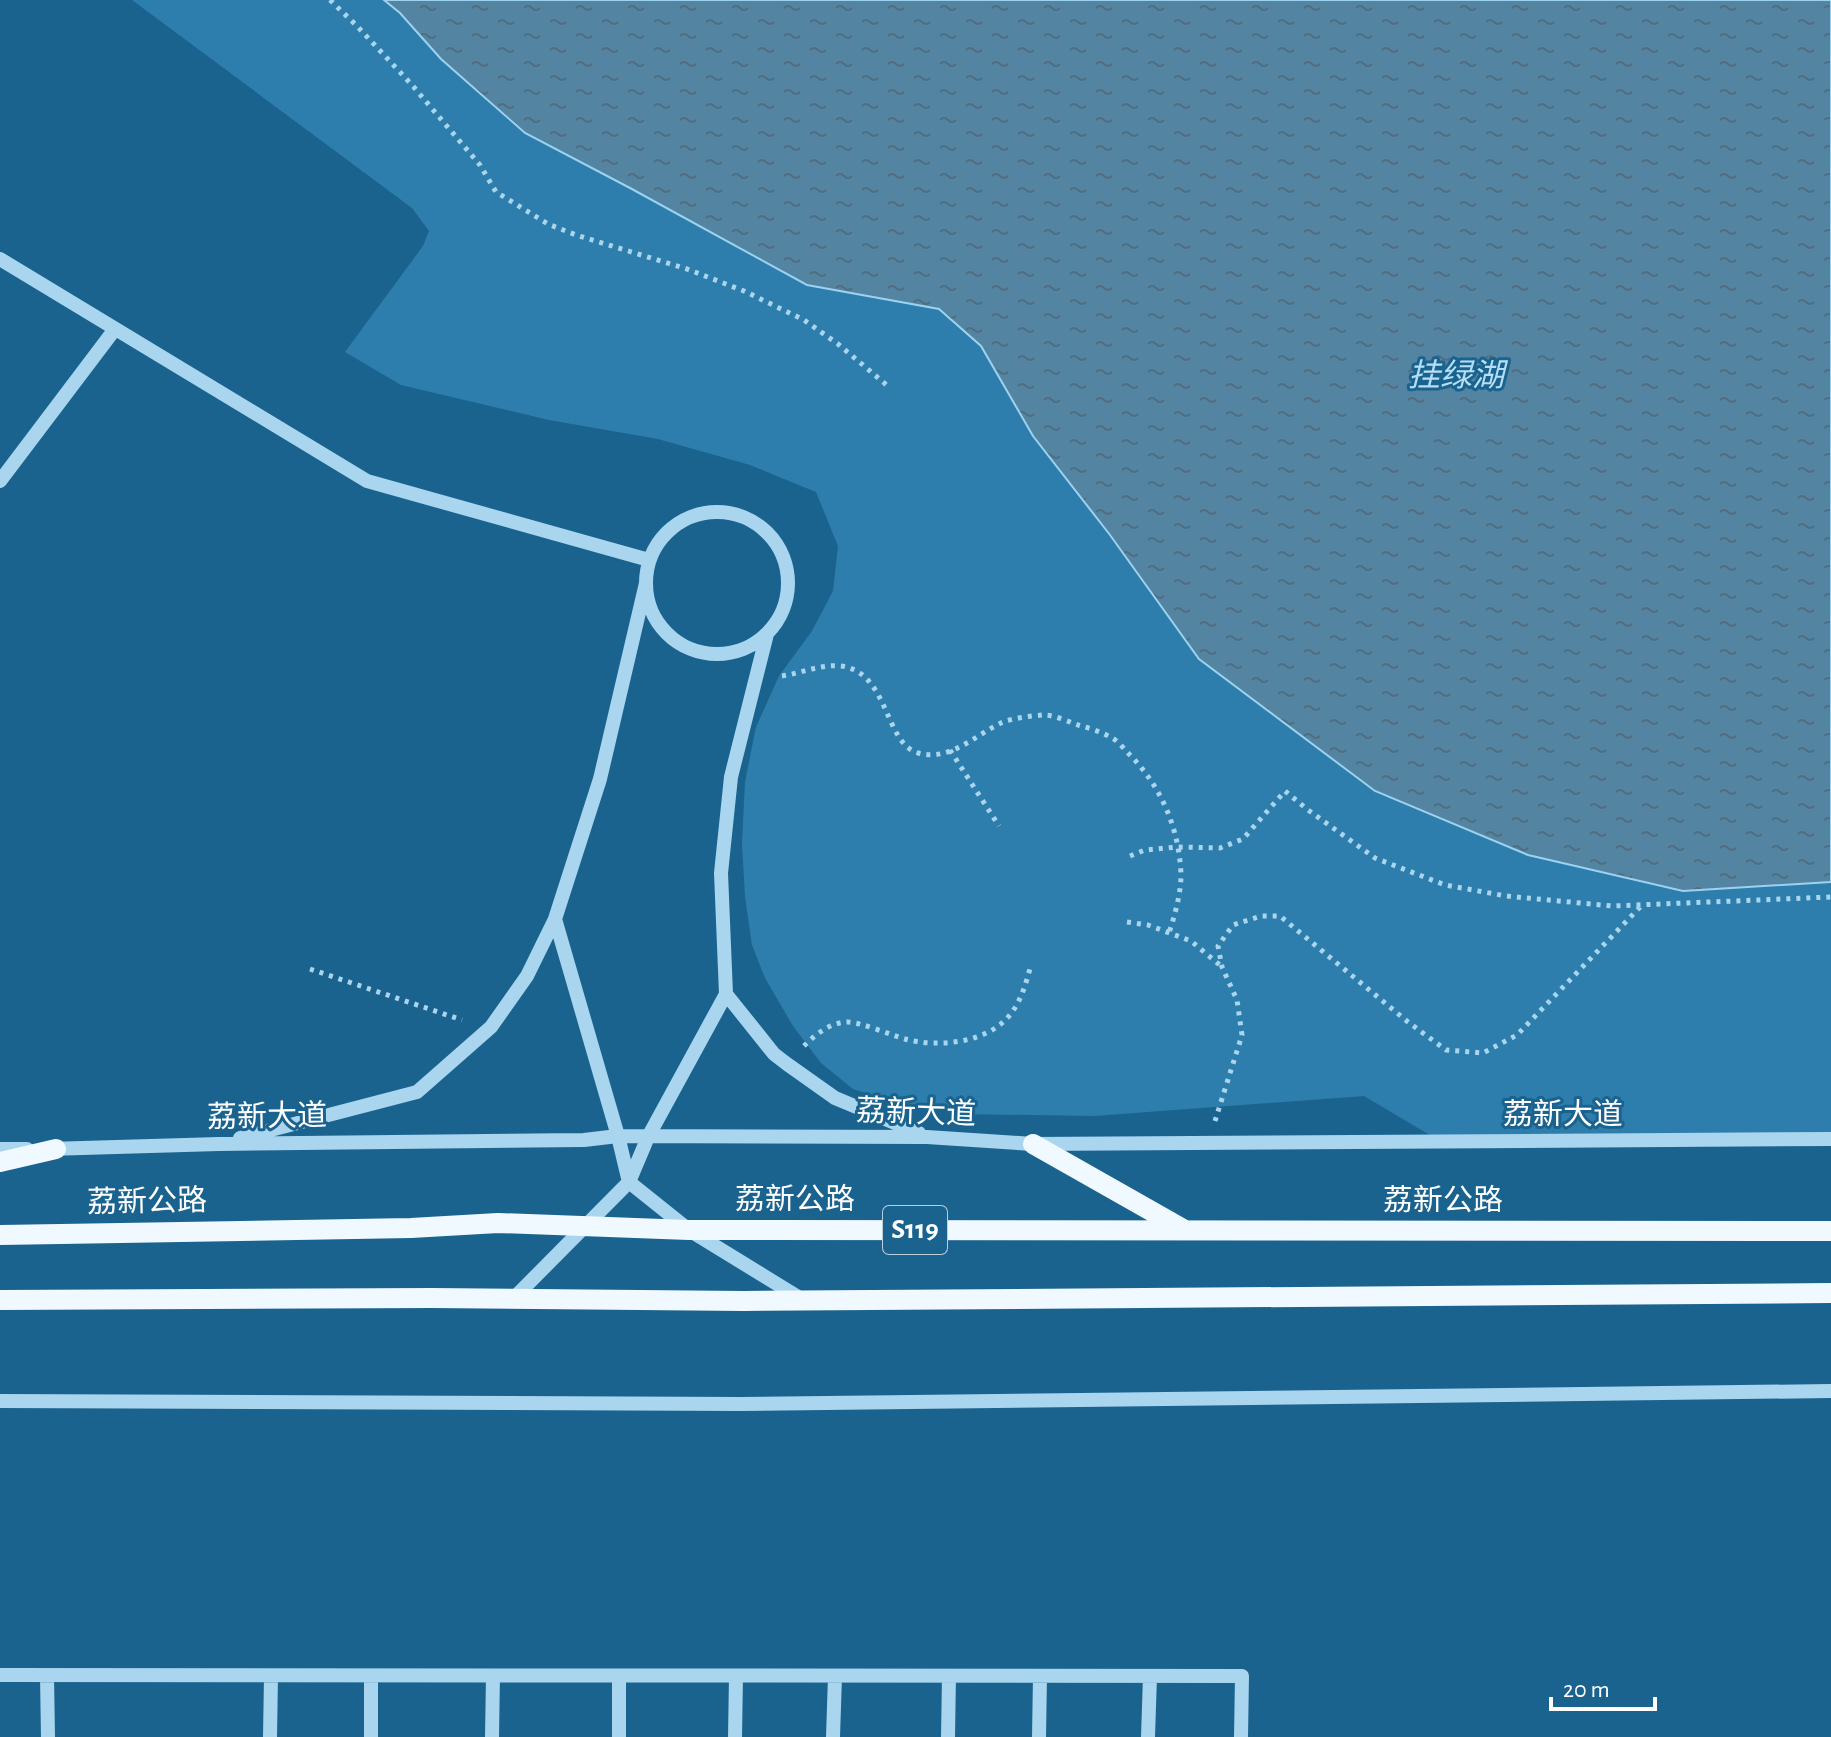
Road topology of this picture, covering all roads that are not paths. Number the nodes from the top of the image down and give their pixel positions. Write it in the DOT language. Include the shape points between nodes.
graph roads {
  1 [pos="0,259"];
  2 [pos="115,329"];
  3 [pos="0,481"];
  4 [pos="649,560"];
  5 [pos="646,583"];
  6 [pos="767,634"];
  7 [pos="555,919"];
  8 [pos="726,994"];
  9 [pos="618,1136"];
  10 [pos="648,1137"];
  11 [pos="927,1137"];
  12 [pos="1831,1139"];
  13 [pos="219,1144"];
  14 [pos="1033,1144"];
  15 [pos="0,1149"];
  16 [pos="56,1149"];
  17 [pos="0,1162"];
  18 [pos="629,1182"];
  19 [pos="585,1225"];
  20 [pos="689,1230"];
  21 [pos="1186,1231"];
  22 [pos="1831,1231"];
  23 [pos="0,1235"];
  24 [pos="1831,1293"];
  25 [pos="513,1299"];
  26 [pos="0,1300"];
  27 [pos="804,1301"];
  28 [pos="1831,1391"];
  29 [pos="0,1401"];
  30 [pos="0,1675"];
  31 [pos="47,1676"];
  32 [pos="271,1676"];
  33 [pos="371,1676"];
  34 [pos="493,1676"];
  35 [pos="619,1676"];
  36 [pos="736,1676"];
  37 [pos="835,1676"];
  38 [pos="949,1676"];
  39 [pos="1040,1676"];
  40 [pos="1150,1676"];
  41 [pos="48,1737"];
  42 [pos="270,1737"];
  43 [pos="371,1737"];
  44 [pos="492,1737"];
  45 [pos="619,1737"];
  46 [pos="735,1737"];
  47 [pos="833,1737"];
  48 [pos="948,1737"];
  49 [pos="1039,1737"];
  50 [pos="1148,1737"];
  51 [pos="1241,1737"];
  1 -- 2 [label="street"];
  2 -- 3 [label="street"];
  2 -- 4 [label="street" via="367,481"];
  4 -- 5 [label="street"];
  4 -- 6 [label="street" via="661,538 679,522 725,512 748,519 767,532 787,572 787,595"];
  5 -- 6 [label="street" via="661,628 679,644 725,654 748,648"];
  5 -- 7 [label="street" via="600,779"];
  6 -- 8 [label="street" via="731,777 721,873"];
  7 -- 9 [label="street"];
  7 -- 13 [label="street" via="527,976 491,1027 417,1092"];
  8 -- 10 [label="street"];
  8 -- 11 [label="street" via="787,1064 835,1098"];
  9 -- 10 [label="street, 荔新大道"];
  9 -- 13 [label="street, 荔新大道"];
  9 -- 18 [label="street"];
  10 -- 11 [label="street, 荔新大道"];
  10 -- 18 [label="street"];
  11 -- 14 [label="street, 荔新大道"];
  12 -- 14 [label="street, 荔新大道"];
  13 -- 16 [label="street, 荔新大道"];
  14 -- 21 [label="main road"];
  15 -- 16 [label="street, 荔新大道"];
  16 -- 17 [label="main road"];
  18 -- 19 [label="street"];
  18 -- 20 [label="street"];
  19 -- 20 [label="main road, 荔新公路 / S119"];
  19 -- 23 [label="main road, 荔新公路 / S119"];
  19 -- 25 [label="street"];
  20 -- 21 [label="main road, 荔新公路 / S119"];
  20 -- 27 [label="street"];
  21 -- 22 [label="main road, 荔新公路 / S119"];
  24 -- 27 [label="main road"];
  25 -- 26 [label="main road"];
  25 -- 27 [label="main road"];
  28 -- 29 [label="street" via="741,1404"];
  30 -- 31 [label="street"];
  31 -- 32 [label="street"];
  31 -- 41 [label="street"];
  32 -- 33 [label="street"];
  32 -- 42 [label="street"];
  33 -- 34 [label="street"];
  33 -- 43 [label="street"];
  34 -- 35 [label="street"];
  34 -- 44 [label="street"];
  35 -- 36 [label="street"];
  35 -- 45 [label="street"];
  36 -- 37 [label="street"];
  36 -- 46 [label="street"];
  37 -- 38 [label="street"];
  37 -- 47 [label="street"];
  38 -- 39 [label="street"];
  38 -- 48 [label="street"];
  39 -- 40 [label="street"];
  39 -- 49 [label="street"];
  40 -- 50 [label="street"];
  40 -- 51 [label="street" via="1242,1676"];
}
